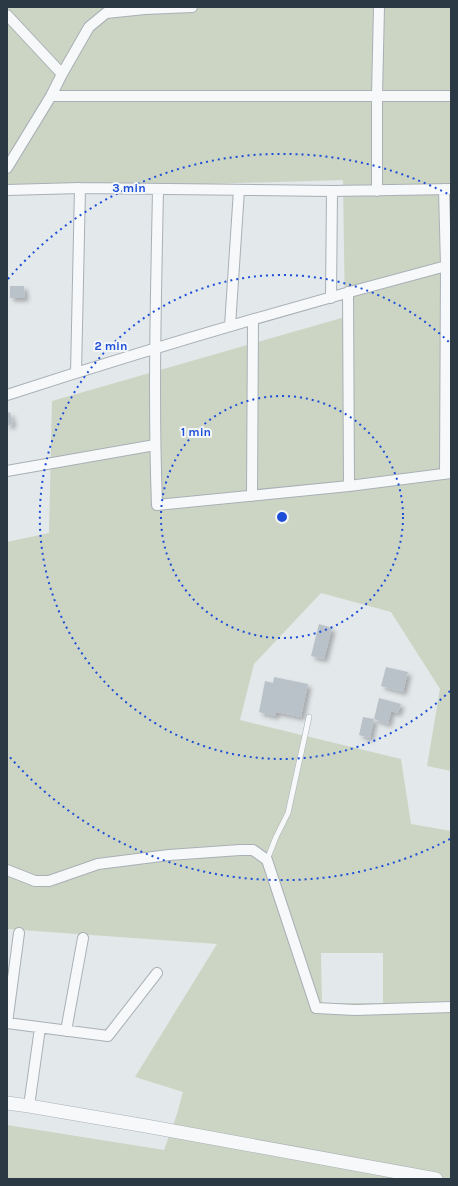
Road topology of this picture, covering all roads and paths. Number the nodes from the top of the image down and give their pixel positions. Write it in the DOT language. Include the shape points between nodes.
graph roads {
  1 [pos="192,7"];
  2 [pos="379,7"];
  3 [pos="144,8"];
  4 [pos="7,15"];
  5 [pos="62,74"];
  6 [pos="377,95"];
  7 [pos="51,96"];
  8 [pos="451,96"];
  9 [pos="7,168"];
  10 [pos="80,188"];
  11 [pos="7,190"];
  12 [pos="158,190"];
  13 [pos="239,190"];
  14 [pos="448,190"];
  15 [pos="377,191"];
  16 [pos="332,192"];
  17 [pos="448,266"];
  18 [pos="348,292"];
  19 [pos="331,298"];
  20 [pos="253,320"];
  21 [pos="230,326"];
  22 [pos="154,348"];
  23 [pos="76,373"];
  24 [pos="7,395"];
  25 [pos="155,445"];
  26 [pos="7,471"];
  27 [pos="448,473"];
  28 [pos="349,486"];
  29 [pos="252,496"];
  30 [pos="310,716"];
  31 [pos="267,860"];
  32 [pos="7,870"];
  33 [pos="19,933"];
  34 [pos="83,938"];
  35 [pos="157,973"];
  36 [pos="451,1007"];
  37 [pos="40,1028"];
  38 [pos="66,1031"];
  39 [pos="7,1103"];
  40 [pos="29,1106"];
  41 [pos="436,1179"];
  1 -- 3 [label="street"];
  2 -- 6 [label="street"];
  3 -- 5 [label="street" via="106,13 90,27"];
  4 -- 5 [label="street"];
  5 -- 7 [label="street"];
  6 -- 7 [label="street"];
  6 -- 8 [label="street"];
  6 -- 15 [label="street"];
  7 -- 9 [label="street"];
  10 -- 11 [label="street"];
  10 -- 12 [label="street"];
  10 -- 23 [label="street"];
  12 -- 13 [label="street"];
  12 -- 22 [label="street"];
  13 -- 16 [label="street"];
  13 -- 21 [label="street"];
  14 -- 15 [label="street"];
  14 -- 17 [label="street"];
  15 -- 16 [label="street"];
  16 -- 19 [label="street"];
  17 -- 18 [label="street"];
  17 -- 27 [label="street"];
  18 -- 19 [label="street"];
  18 -- 28 [label="street"];
  19 -- 20 [label="street"];
  20 -- 21 [label="street"];
  20 -- 29 [label="street"];
  21 -- 22 [label="street"];
  22 -- 23 [label="street"];
  22 -- 25 [label="street"];
  23 -- 24 [label="street"];
  25 -- 26 [label="street"];
  25 -- 29 [label="street" via="157,505"];
  27 -- 28 [label="street"];
  28 -- 29 [label="street"];
  30 -- 31 [label="lane" via="288,813"];
  31 -- 32 [label="street" via="252,850 169,855 98,864 49,881 35,881"];
  31 -- 36 [label="street" via="316,1008 356,1010"];
  33 -- 37 [label="street" via="7,1023"];
  34 -- 38 [label="street"];
  35 -- 38 [label="street" via="108,1036"];
  37 -- 38 [label="street"];
  37 -- 40 [label="street"];
  39 -- 40 [label="street"];
  40 -- 41 [label="street"];
}
